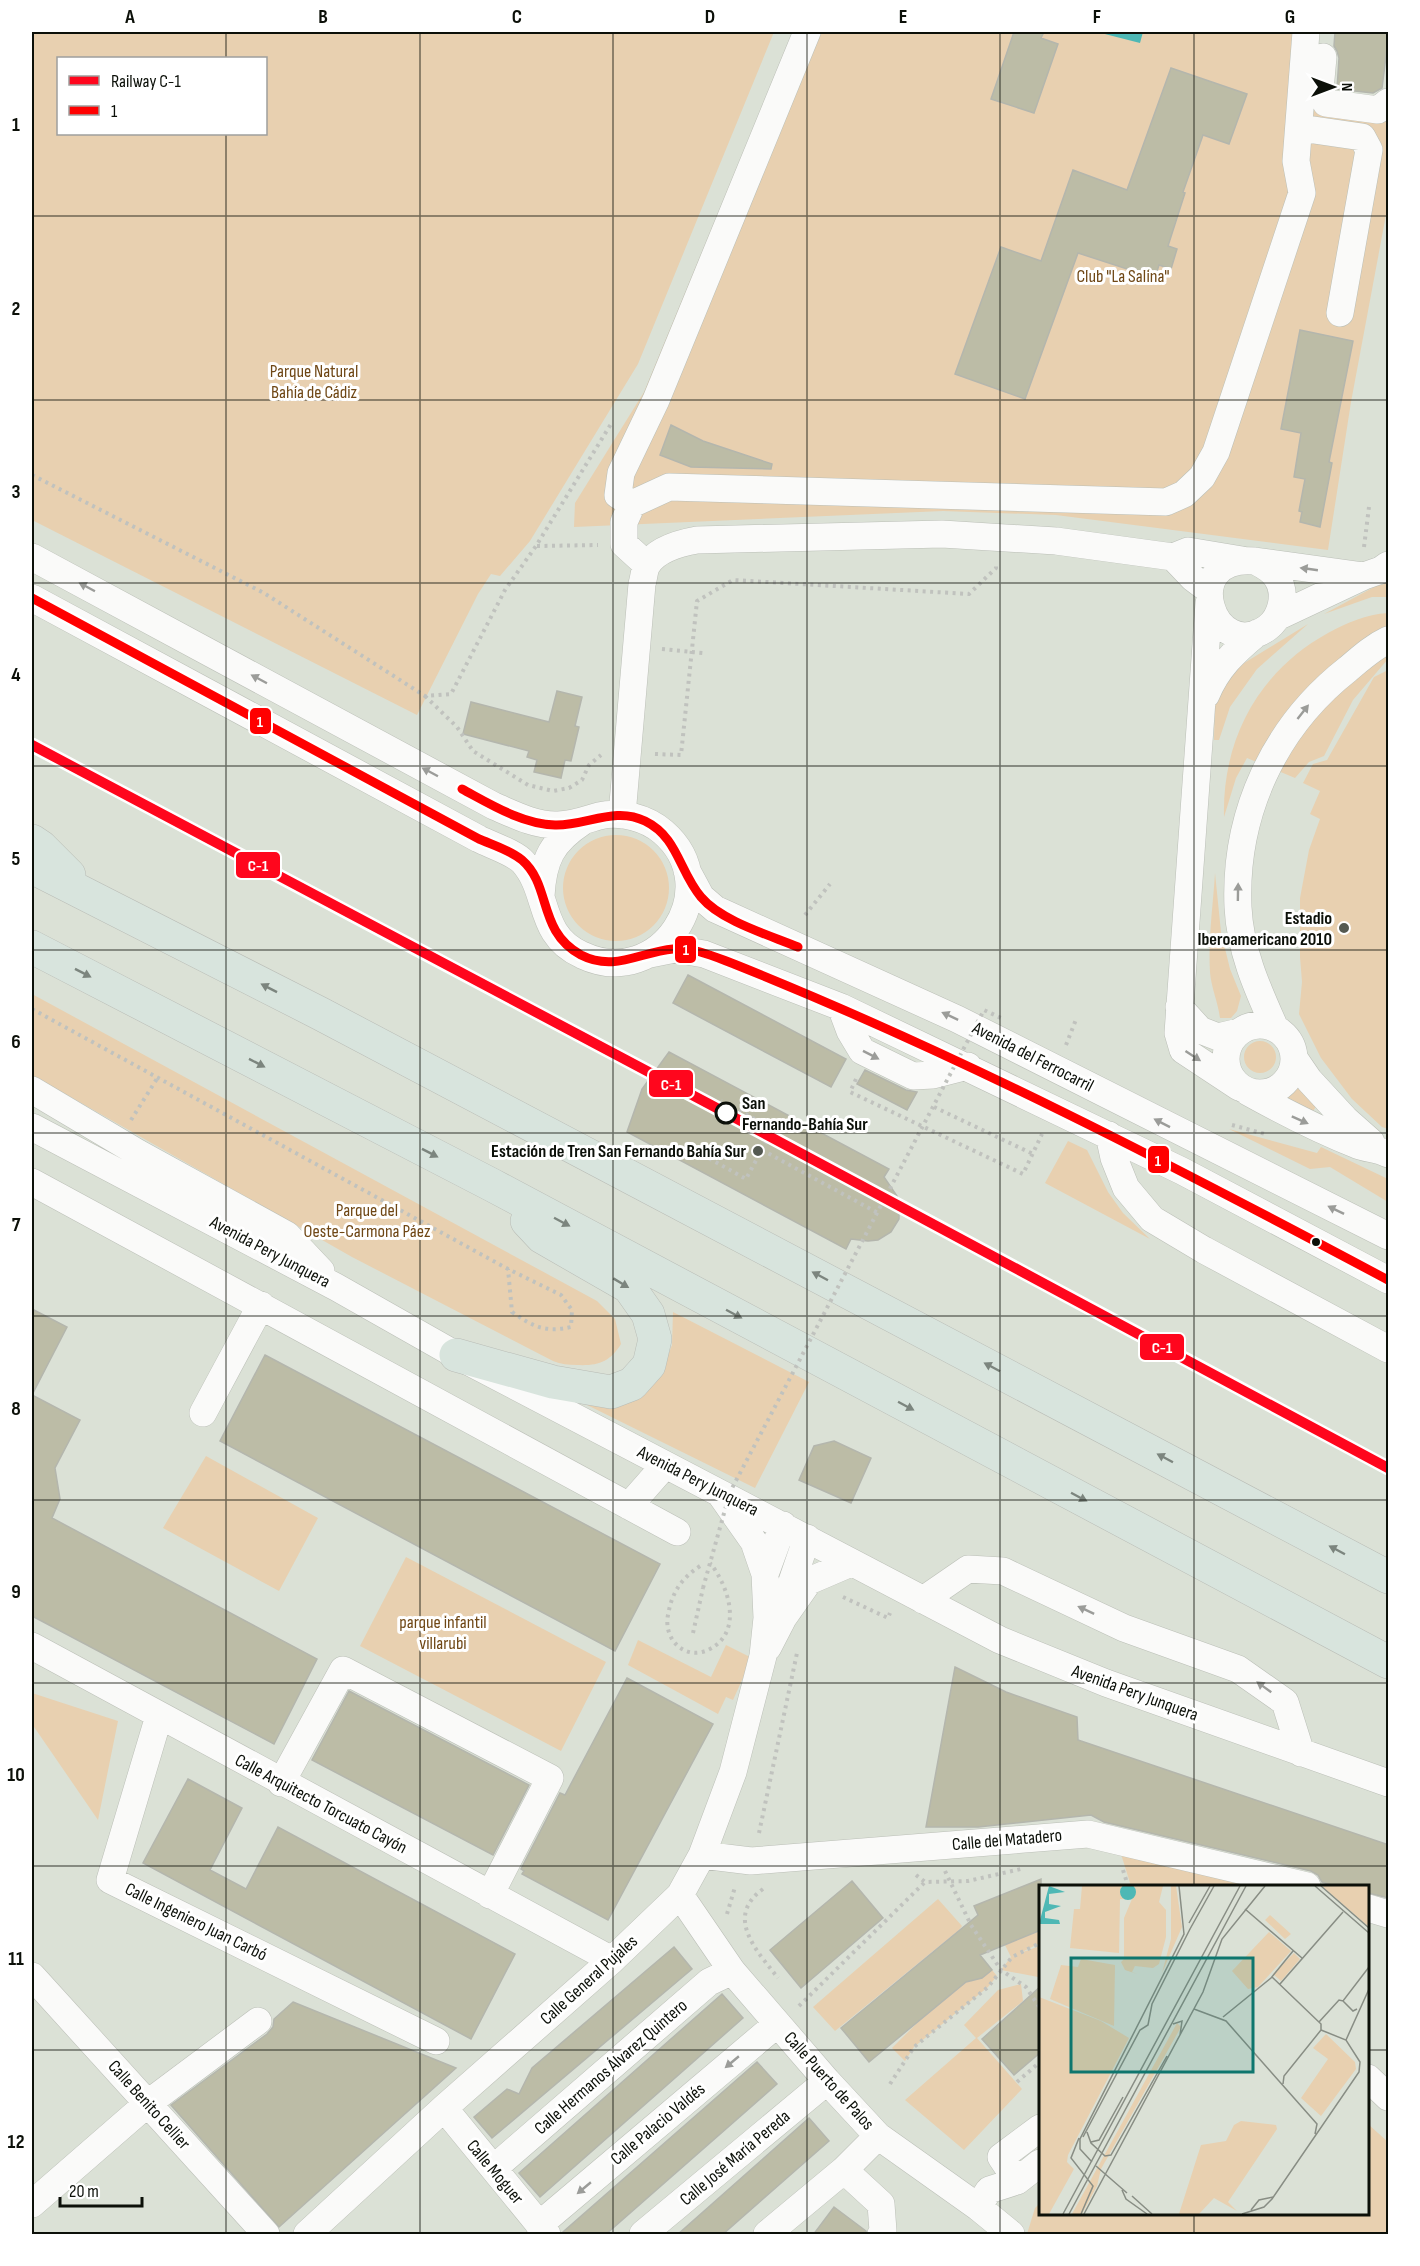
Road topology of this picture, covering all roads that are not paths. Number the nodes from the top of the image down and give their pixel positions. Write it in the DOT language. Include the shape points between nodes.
graph roads {
  1 [pos="807,32"];
  2 [pos="1306,32"];
  3 [pos="1324,32"];
  4 [pos="1389,102"];
  5 [pos="1300,128"];
  6 [pos="1340,314"];
  7 [pos="632,504"];
  8 [pos="32,557"];
  9 [pos="1173,557"];
  10 [pos="1248,561"];
  11 [pos="1360,564"];
  12 [pos="647,565"];
  13 [pos="1389,565"];
  14 [pos="1209,597"];
  15 [pos="32,598"];
  16 [pos="1267,625"];
  17 [pos="1389,640"];
  18 [pos="1201,707"];
  19 [pos="622,814"];
  20 [pos="582,822"];
  21 [pos="32,841"];
  22 [pos="32,867"];
  23 [pos="687,871"];
  24 [pos="541,897"];
  25 [pos="94,899"];
  26 [pos="32,946"];
  27 [pos="650,954"];
  28 [pos="1179,1006"];
  29 [pos="1275,1028"];
  30 [pos="1239,1032"];
  31 [pos="1294,1058"];
  32 [pos="1244,1089"];
  33 [pos="32,1090"];
  34 [pos="32,1127"];
  35 [pos="1109,1136"];
  36 [pos="1383,1152"];
  37 [pos="32,1182"];
  38 [pos="492,1185"];
  39 [pos="1389,1236"];
  40 [pos="1389,1280"];
  41 [pos="336,1287"];
  42 [pos="261,1305"];
  43 [pos="1389,1349"];
  44 [pos="456,1355"];
  45 [pos="203,1413"];
  46 [pos="665,1465"];
  47 [pos="720,1494"];
  48 [pos="629,1506"];
  49 [pos="783,1525"];
  50 [pos="677,1532"];
  51 [pos="807,1538"];
  52 [pos="851,1563"];
  53 [pos="765,1574"];
  54 [pos="1389,1577"];
  55 [pos="911,1594"];
  56 [pos="783,1618"];
  57 [pos="32,1646"];
  58 [pos="763,1656"];
  59 [pos="1389,1662"];
  60 [pos="159,1716"];
  61 [pos="1301,1753"];
  62 [pos="281,1783"];
  63 [pos="1389,1783"];
  64 [pos="702,1856"];
  65 [pos="1299,1885"];
  66 [pos="490,1895"];
  67 [pos="680,1895"];
  68 [pos="1369,1908"];
  69 [pos="1389,1914"];
  70 [pos="612,1960"];
  71 [pos="732,1971"];
  72 [pos="32,1976"];
  73 [pos="258,2021"];
  74 [pos="777,2024"];
  75 [pos="436,2041"];
  76 [pos="1369,2079"];
  77 [pos="827,2081"];
  78 [pos="1389,2097"];
  79 [pos="147,2104"];
  80 [pos="444,2108"];
  81 [pos="1039,2129"];
  82 [pos="878,2136"];
  83 [pos="1039,2164"];
  84 [pos="494,2168"];
  85 [pos="844,2170"];
  86 [pos="1017,2181"];
  87 [pos="32,2204"];
  88 [pos="978,2207"];
  89 [pos="543,2230"];
  90 [pos="266,2235"];
  91 [pos="307,2235"];
  92 [pos="643,2235"];
  93 [pos="767,2235"];
  94 [pos="880,2235"];
  95 [pos="1011,2235"];
  1 -- 7 [label="street" via="656,400 621,473 618,495"];
  2 -- 5 [label="street"];
  3 -- 4 [label="street" via="1320,90 1326,103 1378,110"];
  5 -- 6 [label="street" via="1362,137 1369,150"];
  5 -- 7 [label="street" via="1296,161 1302,193 1216,452 1202,477 1184,494 1166,502 1130,502 669,487"];
  7 -- 12 [label="street" via="624,522 624,544"];
  20 -- 8 [label="street, one-way" via="555,825 532,821 494,806"];
  9 -- 10 [label="street" via="1188,551"];
  9 -- 12 [label="street" via="1056,541 942,534 697,540 678,543"];
  9 -- 14 [label="street"];
  11 -- 10 [label="street, one-way"];
  10 -- 14 [label="street" via="1230,563 1220,570 1213,579"];
  10 -- 16 [label="street" via="1267,567 1282,590 1282,604"];
  11 -- 13 [label="street" via="1381,570"];
  11 -- 16 [label="street"];
  12 -- 19 [label="street" via="642,584"];
  14 -- 16 [label="street" via="1213,615 1231,632 1244,635"];
  14 -- 18 [label="street"];
  15 -- 24 [label="street" via="521,860 535,877"];
  16 -- 18 [label="street" via="1229,656 1213,678"];
  29 -- 17 [label="street, one-way" via="1244,949 1238,909 1239,860 1247,817 1258,783 1305,710 1332,681"];
  18 -- 28 [label="street"];
  19 -- 20 [label="street"];
  19 -- 23 [label="street" via="644,820 664,833 678,850"];
  20 -- 24 [label="street" via="565,833 550,851 542,873"];
  21 -- 25 [label="highway"];
  22 -- 25 [label="highway"];
  23 -- 27 [label="street" via="689,894 679,926"];
  39 -- 23 [label="street, Avenida del Ferrocarril, one-way" via="957,1019 715,909 701,897"];
  24 -- 27 [label="street" via="548,921 561,940 580,955 611,963"];
  54 -- 25 [label="highway, one-way" via="342,1025"];
  26 -- 38 [label="highway, one-way"];
  27 -- 35 [label="street, Avenida del Ferrocarril" via="675,949 704,954 842,1007"];
  28 -- 30 [label="street" via="1200,1030 1218,1037"];
  28 -- 32 [label="street, one-way" via="1178,1033 1183,1050"];
  29 -- 30 [label="street" via="1257,1025"];
  29 -- 31 [label="street" via="1289,1041"];
  30 -- 32 [label="street" via="1227,1049 1226,1060 1232,1079"];
  31 -- 32 [label="street" via="1288,1080 1280,1087 1259,1094"];
  31 -- 36 [label="street" via="1345,1119"];
  32 -- 36 [label="street, one-way" via="1293,1117"];
  33 -- 41 [label="street" via="287,1236"];
  34 -- 41 [label="street, Avenida Pery Junquera"];
  35 -- 40 [label="street, Avenida del Ferrocarril"];
  35 -- 43 [label="street" via="1126,1188 1152,1219"];
  37 -- 42 [label="street"];
  38 -- 44 [label="highway, one-way" via="542,1237 629,1287 648,1314 655,1339 649,1365 632,1384 612,1392 554,1382"];
  38 -- 59 [label="highway, one-way"];
  41 -- 44 [label="street, Avenida Pery Junquera"];
  42 -- 45 [label="street"];
  42 -- 48 [label="street"];
  44 -- 46 [label="street, Avenida Pery Junquera"];
  46 -- 47 [label="street, Avenida Pery Junquera"];
  46 -- 48 [label="street"];
  47 -- 49 [label="street, Avenida Pery Junquera"];
  47 -- 53 [label="street" via="754,1542"];
  48 -- 50 [label="street"];
  49 -- 51 [label="street, Avenida Pery Junquera"];
  49 -- 53 [label="street"];
  51 -- 52 [label="street, Avenida Pery Junquera"];
  51 -- 56 [label="street"];
  52 -- 55 [label="street, Avenida Pery Junquera"];
  52 -- 56 [label="street" via="809,1581"];
  53 -- 58 [label="street" via="767,1618"];
  55 -- 61 [label="street, Avenida Pery Junquera" via="1000,1640 1106,1683"];
  61 -- 55 [label="street, one-way" via="1285,1702 1238,1669 1124,1628 1003,1571 968,1569"];
  56 -- 58 [label="street"];
  57 -- 60 [label="street, Calle Arquitecto Torcuato Cayón"];
  58 -- 64 [label="street, Calle General Pujales" via="733,1772"];
  60 -- 62 [label="street, Calle Arquitecto Torcuato Cayón"];
  60 -- 75 [label="street, Calle Ingeniero Juan Carbó" via="110,1880"];
  61 -- 63 [label="street, Avenida Pery Junquera"];
  62 -- 66 [label="street, Calle Arquitecto Torcuato Cayón"];
  62 -- 66 [label="street" via="343,1670 550,1778"];
  64 -- 65 [label="street, Calle del Matadero" via="751,1861 1088,1834"];
  64 -- 67 [label="street, Calle General Pujales"];
  66 -- 70 [label="street, Calle Arquitecto Torcuato Cayón"];
  67 -- 70 [label="street, Calle General Pujales"];
  67 -- 71 [label="street, Calle Puerto de Palos"];
  68 -- 69 [label="street"];
  70 -- 80 [label="street, Calle General Pujales"];
  71 -- 74 [label="street, Calle Puerto de Palos"];
  71 -- 84 [label="street, Calle Hermanos Álvarez Quintero" via="709,1983"];
  72 -- 79 [label="street, Calle Benito Cellier"];
  73 -- 79 [label="street"];
  74 -- 77 [label="street, Calle Puerto de Palos"];
  74 -- 89 [label="street, Calle Palacio Valdés, one-way"];
  76 -- 78 [label="street"];
  77 -- 82 [label="street, Calle Puerto de Palos"];
  77 -- 92 [label="street, Calle José María Pereda"];
  79 -- 87 [label="street"];
  79 -- 90 [label="street, Calle Benito Cellier"];
  80 -- 84 [label="street, Calle Moguer"];
  80 -- 91 [label="street, Calle General Pujales"];
  81 -- 86 [label="street" via="1001,2157"];
  82 -- 85 [label="street"];
  82 -- 88 [label="street, Calle Puerto de Palos"];
  83 -- 86 [label="street"];
  84 -- 89 [label="street, Calle Moguer"];
  85 -- 93 [label="street"];
  85 -- 94 [label="street" via="881,2204"];
  86 -- 88 [label="street" via="989,2190"];
  88 -- 95 [label="street, Calle Puerto de Palos"];
}
